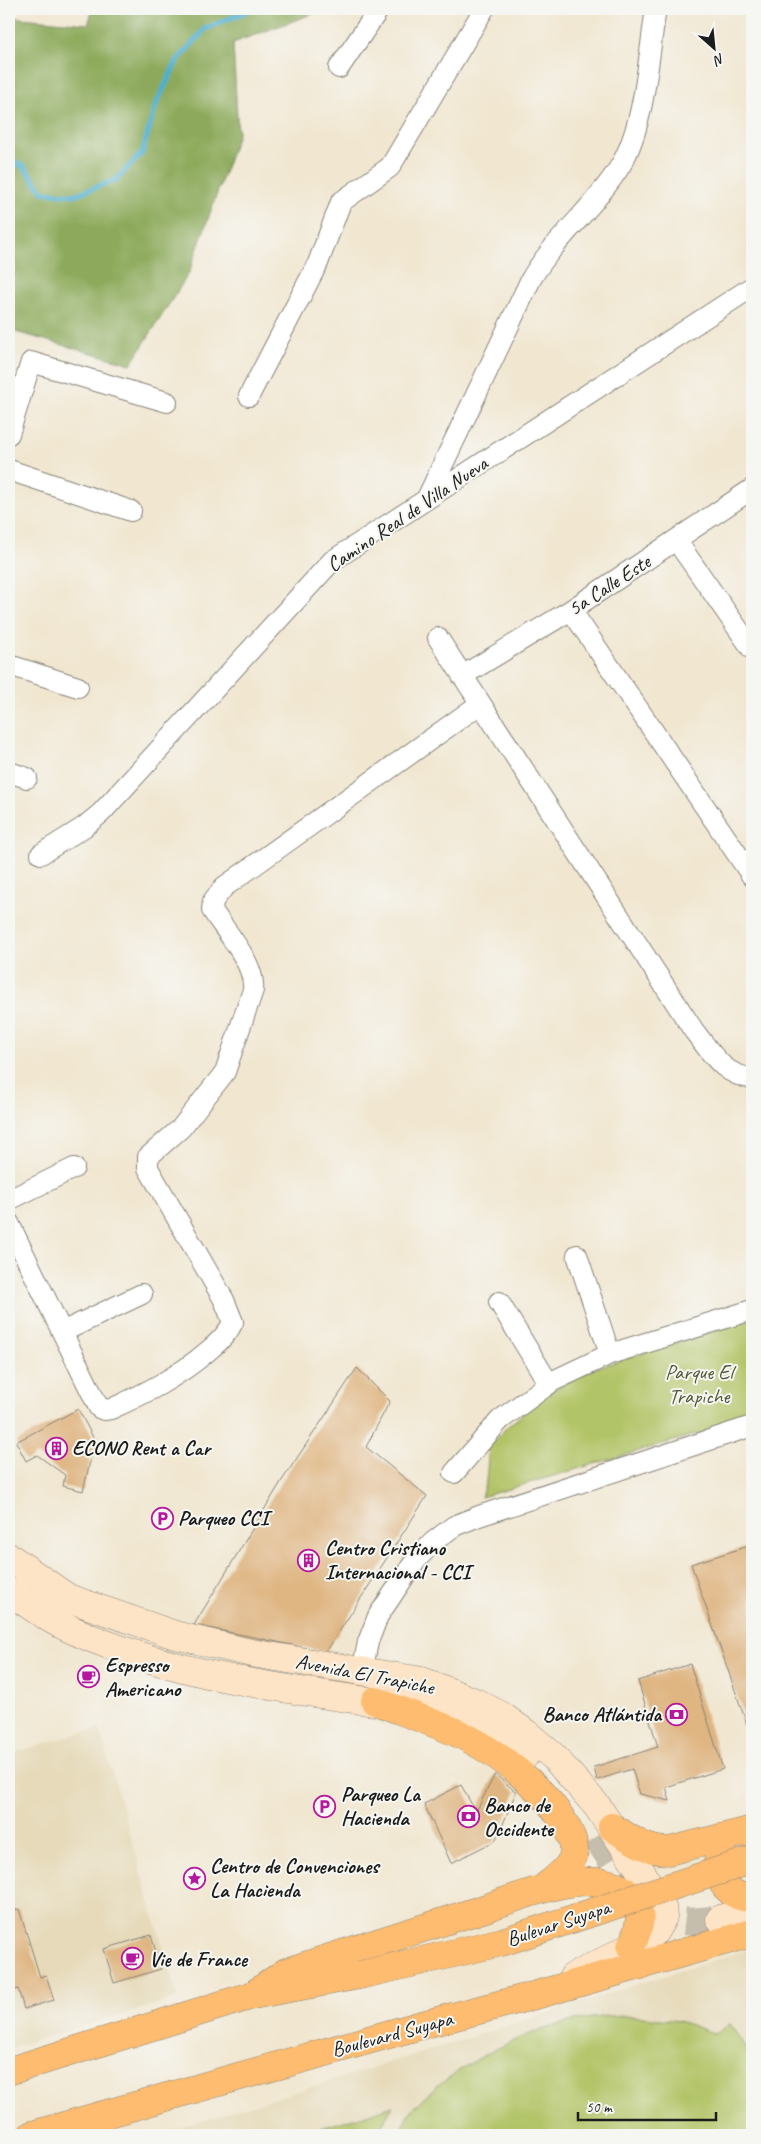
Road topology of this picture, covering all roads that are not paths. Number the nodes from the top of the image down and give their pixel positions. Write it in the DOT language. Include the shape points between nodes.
graph roads {
  1 [pos="379,9"];
  2 [pos="484,9"];
  3 [pos="656,9"];
  4 [pos="339,68"];
  5 [pos="752,287"];
  6 [pos="249,396"];
  7 [pos="168,402"];
  8 [pos="9,434"];
  9 [pos="9,470"];
  10 [pos="752,489"];
  11 [pos="427,498"];
  12 [pos="131,511"];
  13 [pos="676,540"];
  14 [pos="572,610"];
  15 [pos="438,638"];
  16 [pos="752,649"];
  17 [pos="9,665"];
  18 [pos="462,676"];
  19 [pos="78,687"];
  20 [pos="480,704"];
  21 [pos="41,854"];
  22 [pos="752,876"];
  23 [pos="752,1078"];
  24 [pos="74,1168"];
  25 [pos="9,1200"];
  26 [pos="9,1223"];
  27 [pos="578,1255"];
  28 [pos="142,1294"];
  29 [pos="499,1302"];
  30 [pos="752,1310"];
  31 [pos="62,1332"];
  32 [pos="610,1354"];
  33 [pos="549,1384"];
  34 [pos="752,1426"];
  35 [pos="454,1473"];
  36 [pos="9,1558"];
  37 [pos="9,1591"];
  38 [pos="182,1668"];
  39 [pos="362,1672"];
  40 [pos="375,1701"];
  41 [pos="604,1832"];
  42 [pos="742,1832"];
  43 [pos="752,1860"];
  44 [pos="545,1887"];
  45 [pos="752,1898"];
  46 [pos="752,1912"];
  47 [pos="720,1919"];
  48 [pos="752,1933"];
  49 [pos="631,1947"];
  50 [pos="253,1995"];
  51 [pos="536,1995"];
  52 [pos="9,2071"];
  53 [pos="32,2135"];
  1 -- 4 [label="street"];
  2 -- 6 [label="street" via="390,167 340,202 318,263"];
  3 -- 11 [label="street" via="638,127 629,150 613,178 534,274"];
  5 -- 11 [label="street, Camino Real de Villa Nueva"];
  7 -- 8 [label="street" via="31,362"];
  9 -- 12 [label="street"];
  10 -- 13 [label="street, 5a Calle Este"];
  11 -- 21 [label="street, Camino Real de Villa Nueva" via="325,567 101,813"];
  13 -- 14 [label="street, 5a Calle Este"];
  13 -- 16 [label="street"];
  14 -- 18 [label="street, 5a Calle Este"];
  14 -- 22 [label="street"];
  15 -- 18 [label="street"];
  17 -- 19 [label="street"];
  18 -- 20 [label="street"];
  20 -- 23 [label="street" via="694,1030 723,1067 740,1077"];
  20 -- 31 [label="street" via="224,887 213,901 212,910 238,948 254,980 253,990 225,1072 181,1128 148,1157 148,1168 224,1300 233,1322 229,1331 186,1370 132,1400 104,1410 99,1408"];
  24 -- 25 [label="street"];
  26 -- 31 [label="street"];
  27 -- 32 [label="street"];
  28 -- 31 [label="street"];
  29 -- 33 [label="street"];
  30 -- 32 [label="street"];
  32 -- 33 [label="street"];
  33 -- 35 [label="street" via="500,1420"];
  34 -- 39 [label="street" via="454,1526 414,1561 378,1616"];
  36 -- 39 [label="main road, Avenida El Trapiche" via="68,1598 175,1635 252,1653"];
  37 -- 38 [label="main road, Avenida El Trapiche" via="58,1623 106,1644"];
  38 -- 39 [label="main road" via="244,1668 334,1685 354,1681"];
  38 -- 40 [label="main road, Avenida El Trapiche"];
  39 -- 41 [label="main road, Avenida El Trapiche" via="422,1681 502,1716 554,1757 597,1806"];
  40 -- 41 [label="main road, Avenida El Trapiche" via="440,1712 497,1736 548,1775"];
  40 -- 44 [label="main road" via="455,1732 479,1745 529,1782 556,1810 572,1835 575,1847 567,1867"];
  41 -- 42 [label="main road" via="656,1851 669,1851"];
  41 -- 49 [label="main road, Avenida El Trapiche" via="658,1897 662,1907 663,1917 656,1931"];
  42 -- 45 [label="main road" via="724,1844 717,1868 720,1880 728,1890 738,1896"];
  43 -- 50 [label="main road, Bulevar Suyapa, bridge" via="502,1942 360,1975"];
  44 -- 49 [label="main road" via="606,1883 629,1894 636,1904 640,1922"];
  44 -- 50 [label="main road" via="286,1972"];
  46 -- 47 [label="main road"];
  48 -- 51 [label="main road, Boulevard Suyapa"];
  49 -- 51 [label="main road, Avenida El Trapiche"];
  50 -- 52 [label="main road"];
  51 -- 53 [label="main road, Boulevard Suyapa"];
}
